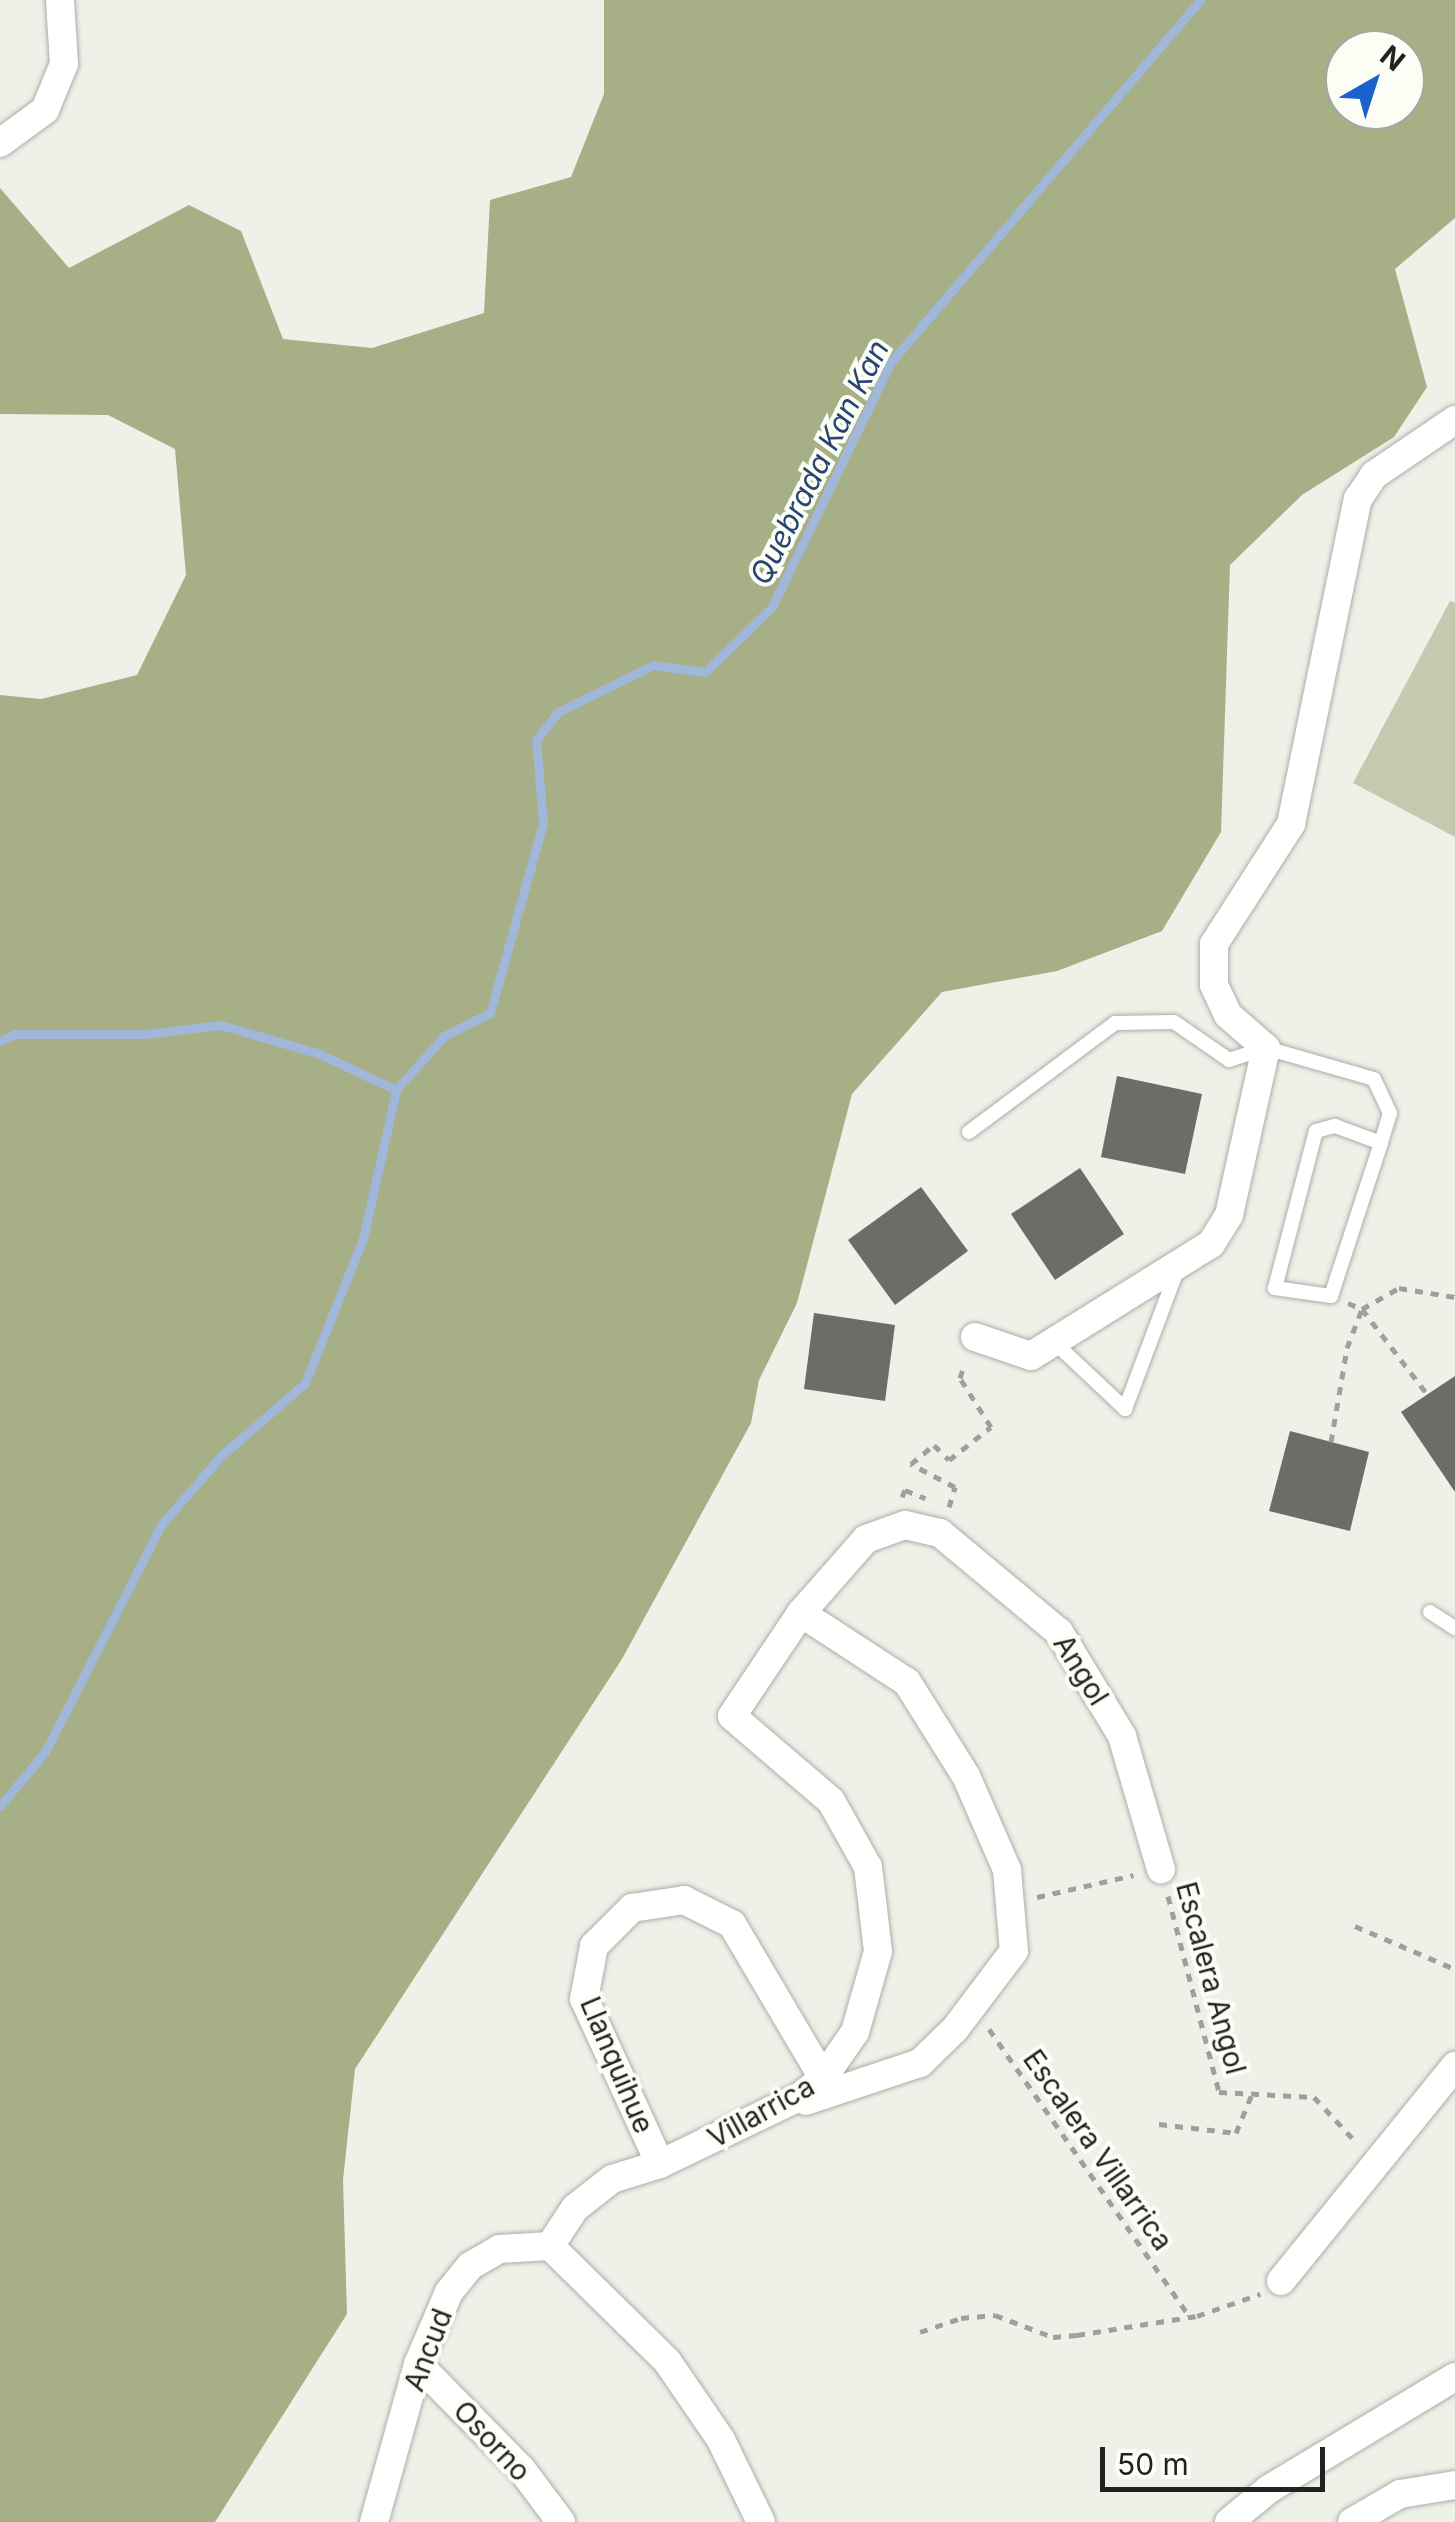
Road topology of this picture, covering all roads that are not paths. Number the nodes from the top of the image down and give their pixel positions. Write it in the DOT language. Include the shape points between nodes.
graph roads {
  1 [pos="60,0"];
  2 [pos="0,143"];
  3 [pos="1455,420"];
  4 [pos="1266,1048"];
  5 [pos="970,1132"];
  6 [pos="1381,1144"];
  7 [pos="1180,1263"];
  8 [pos="975,1336"];
  9 [pos="1054,1342"];
  10 [pos="866,1539"];
  11 [pos="1430,1612"];
  12 [pos="801,1613"];
  13 [pos="1455,1628"];
  14 [pos="1161,1869"];
  15 [pos="1455,2066"];
  16 [pos="823,2078"];
  17 [pos="776,2110"];
  18 [pos="660,2164"];
  19 [pos="550,2246"];
  20 [pos="1281,2281"];
  21 [pos="418,2364"];
  22 [pos="1455,2377"];
  23 [pos="1455,2485"];
  24 [pos="374,2522"];
  25 [pos="560,2522"];
  26 [pos="761,2522"];
  27 [pos="1229,2522"];
  28 [pos="1352,2522"];
  1 -- 2 [label="street" via="64,64 45,110"];
  3 -- 4 [label="street" via="1374,474 1358,499 1291,824 1214,944 1214,985 1228,1014"];
  4 -- 5 [label="lane" via="1229,1060 1174,1022 1116,1022"];
  4 -- 6 [label="lane" via="1374,1079 1390,1113"];
  4 -- 7 [label="street" via="1229,1215 1211,1244"];
  6 -- 6 [label="lane" via="1335,1126 1316,1132 1275,1288 1331,1296"];
  7 -- 9 [label="street"];
  7 -- 9 [label="lane" via="1124,1409"];
  8 -- 9 [label="street" via="1031,1356"];
  10 -- 12 [label="street, Villarrica"];
  10 -- 14 [label="street, Angol" via="905,1524 940,1533 1060,1632 1122,1736"];
  11 -- 13 [label="lane"];
  12 -- 16 [label="street, Villarrica" via="732,1716 831,1801 858,1844 875,1895 878,1951 867,2006"];
  12 -- 17 [label="street" via="907,1682 966,1776 1008,1870 1014,1952 920,2063"];
  15 -- 20 [label="street"];
  16 -- 17 [label="street, Villarrica"];
  16 -- 18 [label="street, Llanquihue" via="732,1924 684,1900 632,1908 594,1946 584,1998"];
  17 -- 18 [label="street, Villarrica"];
  18 -- 19 [label="street, Villarrica" via="593,2192"];
  19 -- 21 [label="street, Ancud" via="499,2249 470,2266 450,2292"];
  19 -- 26 [label="street" via="667,2361 721,2440"];
  21 -- 24 [label="street, Ancud"];
  21 -- 25 [label="street, Osorno" via="522,2470"];
  22 -- 27 [label="street" via="1268,2489"];
  23 -- 28 [label="street" via="1400,2494"];
}
